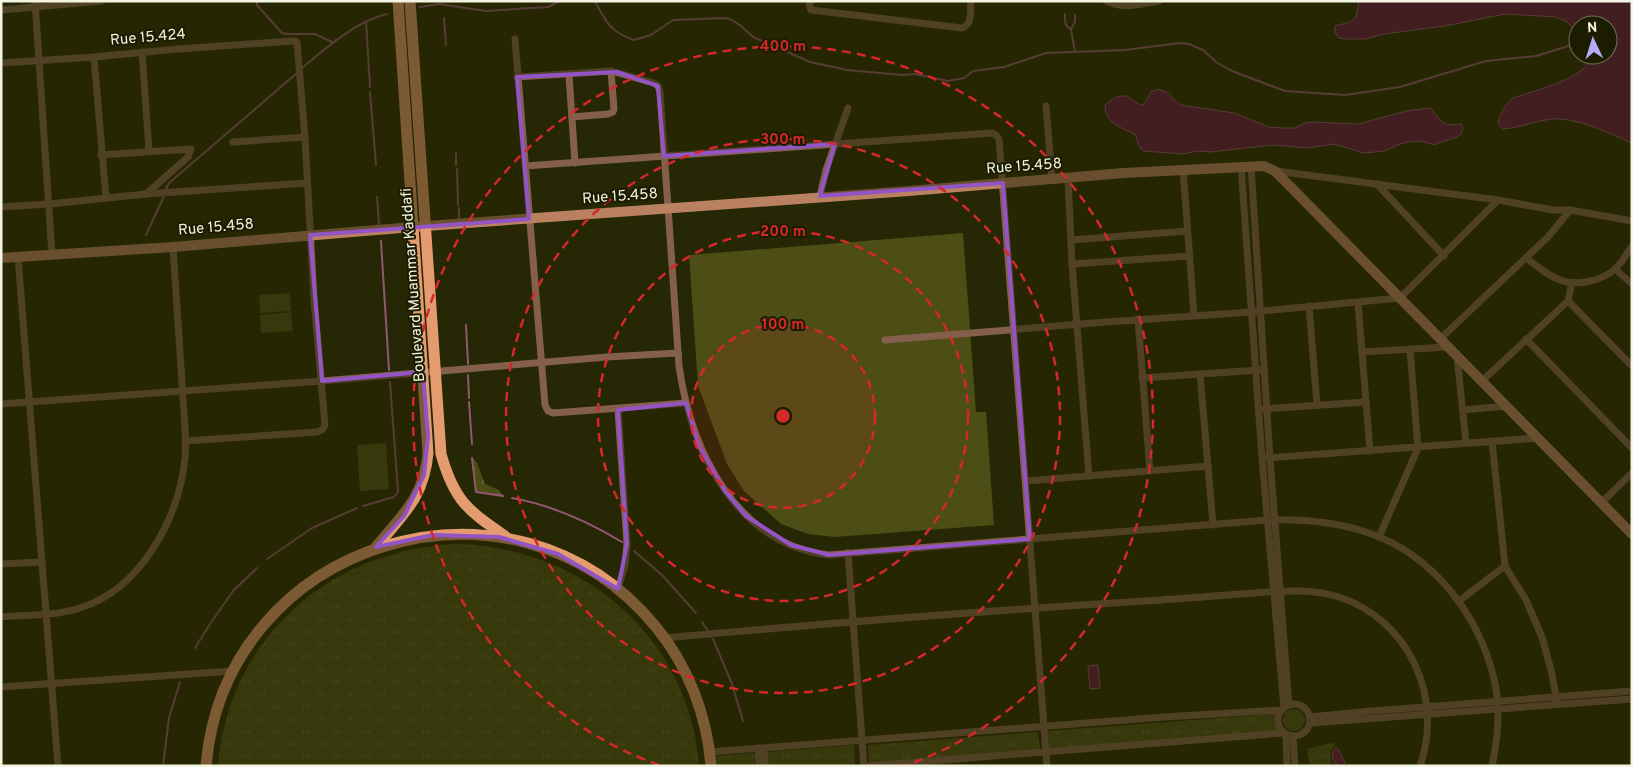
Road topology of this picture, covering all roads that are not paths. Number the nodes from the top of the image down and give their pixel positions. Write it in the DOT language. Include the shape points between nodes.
graph roads {
  1 [pos="101,1"];
  2 [pos="398,1"];
  3 [pos="410,1"];
  4 [pos="811,1"];
  5 [pos="971,1"];
  6 [pos="1106,1"];
  7 [pos="1159,1"];
  8 [pos="35,4"];
  9 [pos="1,10"];
  10 [pos="515,39"];
  11 [pos="142,52"];
  12 [pos="94,58"];
  13 [pos="40,60"];
  14 [pos="1,63"];
  15 [pos="611,71"];
  16 [pos="569,75"];
  17 [pos="518,77"];
  18 [pos="1046,106"];
  19 [pos="848,108"];
  20 [pos="572,117"];
  21 [pos="305,137"];
  22 [pos="233,142"];
  23 [pos="835,144"];
  24 [pos="150,151"];
  25 [pos="102,155"];
  26 [pos="664,156"];
  27 [pos="575,163"];
  28 [pos="526,166"];
  29 [pos="1246,166"];
  30 [pos="1183,169"];
  31 [pos="1275,171"];
  32 [pos="1068,178"];
  33 [pos="1052,180"];
  34 [pos="307,183"];
  35 [pos="1003,183"];
  36 [pos="1377,184"];
  37 [pos="146,194"];
  38 [pos="820,196"];
  39 [pos="106,198"];
  40 [pos="1498,200"];
  41 [pos="49,204"];
  42 [pos="1,207"];
  43 [pos="667,208"];
  44 [pos="1570,210"];
  45 [pos="529,219"];
  46 [pos="1632,222"];
  47 [pos="419,226"];
  48 [pos="1187,231"];
  49 [pos="310,236"];
  50 [pos="1071,240"];
  51 [pos="1632,246"];
  52 [pos="173,247"];
  53 [pos="52,255"];
  54 [pos="1189,256"];
  55 [pos="1444,256"];
  56 [pos="18,257"];
  57 [pos="1,258"];
  58 [pos="1526,258"];
  59 [pos="1072,264"];
  60 [pos="1615,269"];
  61 [pos="1572,282"];
  62 [pos="1632,284"];
  63 [pos="1400,298"];
  64 [pos="1568,301"];
  65 [pos="1358,302"];
  66 [pos="1309,306"];
  67 [pos="1260,311"];
  68 [pos="1252,312"];
  69 [pos="1194,315"];
  70 [pos="1138,320"];
  71 [pos="1077,324"];
  72 [pos="1014,329"];
  73 [pos="1526,339"];
  74 [pos="885,340"];
  75 [pos="1444,343"];
  76 [pos="1410,350"];
  77 [pos="1362,352"];
  78 [pos="678,353"];
  79 [pos="1457,356"];
  80 [pos="541,362"];
  81 [pos="1632,366"];
  82 [pos="1264,370"];
  83 [pos="1256,371"];
  84 [pos="423,372"];
  85 [pos="435,372"];
  86 [pos="1200,374"];
  87 [pos="1142,378"];
  88 [pos="322,381"];
  89 [pos="1482,381"];
  90 [pos="182,391"];
  91 [pos="1366,402"];
  92 [pos="28,403"];
  93 [pos="1,404"];
  94 [pos="686,404"];
  95 [pos="1317,405"];
  96 [pos="1507,406"];
  97 [pos="1259,409"];
  98 [pos="1267,409"];
  99 [pos="618,410"];
  100 [pos="1463,410"];
  101 [pos="1538,438"];
  102 [pos="185,441"];
  103 [pos="1492,442"];
  104 [pos="1466,443"];
  105 [pos="1418,448"];
  106 [pos="1632,448"];
  107 [pos="1370,451"];
  108 [pos="1266,458"];
  109 [pos="1208,466"];
  110 [pos="1150,471"];
  111 [pos="1632,473"];
  112 [pos="1089,476"];
  113 [pos="1026,481"];
  114 [pos="1601,504"];
  115 [pos="1272,520"];
  116 [pos="1213,525"];
  117 [pos="1632,534"];
  118 [pos="1379,537"];
  119 [pos="509,539"];
  120 [pos="1030,539"];
  121 [pos="376,548"];
  122 [pos="848,553"];
  123 [pos="41,562"];
  124 [pos="1,564"];
  125 [pos="1506,566"];
  126 [pos="618,589"];
  127 [pos="1276,592"];
  128 [pos="1459,601"];
  129 [pos="1035,609"];
  130 [pos="47,614"];
  131 [pos="1,617"];
  132 [pos="854,623"];
  133 [pos="664,638"];
  134 [pos="233,671"];
  135 [pos="52,684"];
  136 [pos="1,687"];
  137 [pos="1632,691"];
  138 [pos="1632,699"];
  139 [pos="1557,701"];
  140 [pos="1498,705"];
  141 [pos="1285,707"];
  142 [pos="1428,711"];
  143 [pos="1310,720"];
  144 [pos="1044,726"];
  145 [pos="1288,735"];
  146 [pos="862,740"];
  147 [pos="761,748"];
  148 [pos="710,752"];
  149 [pos="1046,752"];
  150 [pos="58,766"];
  151 [pos="206,766"];
  152 [pos="711,766"];
  153 [pos="759,766"];
  154 [pos="765,766"];
  155 [pos="866,766"];
  156 [pos="1047,766"];
  157 [pos="1287,766"];
  158 [pos="1295,766"];
  159 [pos="1420,766"];
  160 [pos="1492,766"];
  1 -- 8 [label="street"];
  2 -- 47 [label="main road, Boulevard Muammar Kaddafi"];
  3 -- 47 [label="main road, Boulevard Muammar Kaddafi"];
  4 -- 5 [label="street" via="811,10 962,28 970,22"];
  6 -- 7 [label="street" via="1124,6"];
  8 -- 9 [label="street"];
  8 -- 13 [label="street"];
  10 -- 17 [label="street"];
  11 -- 12 [label="street, Rue 15.424"];
  11 -- 21 [label="street, Rue 15.424" via="297,42"];
  11 -- 24 [label="street"];
  12 -- 13 [label="street, Rue 15.424"];
  12 -- 25 [label="street"];
  13 -- 14 [label="street, Rue 15.424"];
  13 -- 41 [label="street"];
  15 -- 16 [label="street"];
  15 -- 20 [label="street" via="613,112"];
  15 -- 26 [label="street" via="658,86"];
  16 -- 17 [label="street"];
  16 -- 20 [label="street"];
  17 -- 28 [label="street"];
  18 -- 33 [label="street"];
  19 -- 23 [label="street"];
  20 -- 27 [label="street"];
  21 -- 22 [label="street"];
  21 -- 34 [label="street"];
  23 -- 26 [label="street"];
  23 -- 35 [label="street" via="992,133 999,138"];
  23 -- 38 [label="street"];
  24 -- 25 [label="street"];
  24 -- 37 [label="street" via="191,151"];
  25 -- 39 [label="street"];
  26 -- 27 [label="street"];
  26 -- 43 [label="street"];
  27 -- 28 [label="street"];
  28 -- 45 [label="street"];
  29 -- 30 [label="main road, Rue 15.458"];
  29 -- 31 [label="main road, Rue 15.458" via="1264,166"];
  29 -- 67 [label="street"];
  29 -- 68 [label="street"];
  30 -- 32 [label="main road, Rue 15.458"];
  30 -- 48 [label="street"];
  31 -- 36 [label="street"];
  31 -- 63 [label="main road"];
  32 -- 33 [label="main road, Rue 15.458"];
  32 -- 50 [label="street"];
  33 -- 35 [label="main road, Rue 15.458"];
  34 -- 37 [label="street"];
  34 -- 49 [label="street"];
  35 -- 38 [label="main road, Rue 15.458"];
  35 -- 72 [label="street"];
  36 -- 40 [label="street"];
  36 -- 55 [label="street"];
  37 -- 39 [label="street"];
  38 -- 43 [label="main road, Rue 15.458"];
  39 -- 41 [label="street"];
  40 -- 44 [label="street"];
  40 -- 55 [label="street"];
  41 -- 42 [label="street"];
  41 -- 53 [label="street"];
  43 -- 45 [label="main road, Rue 15.458"];
  43 -- 78 [label="street"];
  44 -- 46 [label="street"];
  44 -- 58 [label="street"];
  45 -- 47 [label="main road, Rue 15.458"];
  45 -- 80 [label="street"];
  47 -- 49 [label="main road, Rue 15.458"];
  47 -- 84 [label="main road, Boulevard Muammar Kaddafi"];
  47 -- 85 [label="main road, Boulevard Muammar Kaddafi"];
  48 -- 50 [label="street"];
  48 -- 54 [label="street"];
  49 -- 52 [label="main road, Rue 15.458"];
  49 -- 88 [label="street"];
  50 -- 59 [label="street"];
  51 -- 60 [label="street"];
  52 -- 53 [label="main road, Rue 15.458"];
  52 -- 90 [label="street"];
  53 -- 56 [label="main road, Rue 15.458"];
  54 -- 59 [label="street"];
  54 -- 69 [label="street"];
  55 -- 63 [label="street"];
  56 -- 57 [label="main road, Rue 15.458"];
  56 -- 92 [label="street"];
  58 -- 61 [label="street" via="1554,278"];
  58 -- 75 [label="street"];
  59 -- 71 [label="street"];
  60 -- 61 [label="street" via="1594,280"];
  60 -- 62 [label="street"];
  61 -- 64 [label="street"];
  63 -- 65 [label="street"];
  63 -- 75 [label="main road"];
  64 -- 73 [label="street"];
  64 -- 81 [label="street"];
  65 -- 66 [label="street"];
  65 -- 77 [label="street"];
  66 -- 67 [label="street"];
  66 -- 95 [label="street"];
  67 -- 68 [label="street"];
  67 -- 82 [label="street"];
  68 -- 69 [label="street"];
  68 -- 83 [label="street"];
  69 -- 70 [label="street"];
  70 -- 71 [label="street"];
  70 -- 87 [label="street"];
  71 -- 72 [label="street"];
  71 -- 112 [label="street"];
  72 -- 74 [label="street"];
  72 -- 113 [label="street"];
  73 -- 89 [label="street"];
  73 -- 106 [label="street"];
  75 -- 76 [label="street"];
  75 -- 79 [label="main road"];
  76 -- 77 [label="street"];
  76 -- 105 [label="street"];
  77 -- 91 [label="street"];
  78 -- 80 [label="street"];
  78 -- 94 [label="street"];
  79 -- 89 [label="main road"];
  79 -- 100 [label="street"];
  80 -- 85 [label="street"];
  80 -- 99 [label="street" via="548,411"];
  82 -- 83 [label="street"];
  82 -- 98 [label="street"];
  83 -- 86 [label="street"];
  83 -- 97 [label="street"];
  84 -- 85 [label="street"];
  84 -- 88 [label="street"];
  84 -- 121 [label="main road, Boulevard Muammar Kaddafi" via="428,462 414,500"];
  85 -- 119 [label="main road, Boulevard Muammar Kaddafi" via="439,443 450,480 473,514"];
  86 -- 87 [label="street"];
  86 -- 109 [label="street"];
  87 -- 110 [label="street"];
  88 -- 90 [label="street"];
  88 -- 102 [label="street" via="325,425 322,430"];
  89 -- 96 [label="main road"];
  90 -- 92 [label="street"];
  90 -- 102 [label="street"];
  91 -- 95 [label="street"];
  91 -- 107 [label="street"];
  92 -- 93 [label="street"];
  92 -- 123 [label="street"];
  94 -- 99 [label="street"];
  94 -- 122 [label="street" via="706,459 725,491 746,516 773,536 808,551 830,555"];
  95 -- 98 [label="street"];
  96 -- 100 [label="street"];
  96 -- 101 [label="main road"];
  97 -- 98 [label="street"];
  97 -- 108 [label="street"];
  98 -- 108 [label="street"];
  99 -- 126 [label="street" via="627,544"];
  100 -- 104 [label="street"];
  101 -- 103 [label="street"];
  101 -- 114 [label="main road"];
  102 -- 130 [label="street" via="182,474 173,504 159,539 140,566 128,580 95,602"];
  103 -- 104 [label="street"];
  103 -- 125 [label="street"];
  104 -- 105 [label="street"];
  105 -- 107 [label="street"];
  105 -- 118 [label="street"];
  107 -- 108 [label="street"];
  108 -- 115 [label="street"];
  109 -- 110 [label="street"];
  109 -- 116 [label="street"];
  110 -- 112 [label="street"];
  111 -- 114 [label="street"];
  112 -- 113 [label="street"];
  113 -- 120 [label="street"];
  114 -- 117 [label="main road"];
  115 -- 116 [label="street"];
  115 -- 118 [label="street" via="1318,521"];
  115 -- 127 [label="street"];
  116 -- 120 [label="street"];
  118 -- 128 [label="street" via="1415,558"];
  119 -- 121 [label="main road" via="442,534"];
  119 -- 126 [label="main road" via="566,558"];
  120 -- 122 [label="street"];
  120 -- 129 [label="street"];
  121 -- 134 [label="main road" via="334,566 296,592 258,632"];
  122 -- 132 [label="street"];
  123 -- 124 [label="street"];
  123 -- 130 [label="street"];
  125 -- 128 [label="street"];
  125 -- 139 [label="street" via="1542,637"];
  126 -- 133 [label="main road"];
  127 -- 129 [label="street"];
  127 -- 141 [label="street"];
  127 -- 142 [label="street" via="1309,590 1337,596 1356,603 1378,618 1392,630 1414,663"];
  128 -- 140 [label="street" via="1477,630 1488,657"];
  129 -- 132 [label="street"];
  129 -- 144 [label="street"];
  130 -- 131 [label="street"];
  130 -- 135 [label="street"];
  132 -- 133 [label="street"];
  132 -- 146 [label="street"];
  133 -- 148 [label="main road" via="694,692"];
  134 -- 135 [label="street"];
  134 -- 151 [label="main road" via="216,712"];
  135 -- 136 [label="street"];
  135 -- 150 [label="street"];
  137 -- 139 [label="street"];
  138 -- 139 [label="street"];
  139 -- 140 [label="street"];
  140 -- 142 [label="street"];
  140 -- 160 [label="street"];
  141 -- 143 [label="street" via="1297,704 1303,707 1308,711"];
  141 -- 144 [label="street"];
  141 -- 145 [label="street" via="1278,720"];
  142 -- 143 [label="street"];
  142 -- 159 [label="street" via="1428,733"];
  143 -- 145 [label="street" via="1304,733"];
  144 -- 146 [label="street"];
  144 -- 149 [label="street"];
  145 -- 149 [label="street"];
  145 -- 157 [label="street"];
  145 -- 158 [label="street"];
  146 -- 147 [label="street"];
  146 -- 155 [label="street"];
  147 -- 148 [label="street"];
  147 -- 153 [label="street"];
  147 -- 154 [label="street"];
  148 -- 152 [label="main road"];
  149 -- 155 [label="street"];
  149 -- 156 [label="street"];
}
